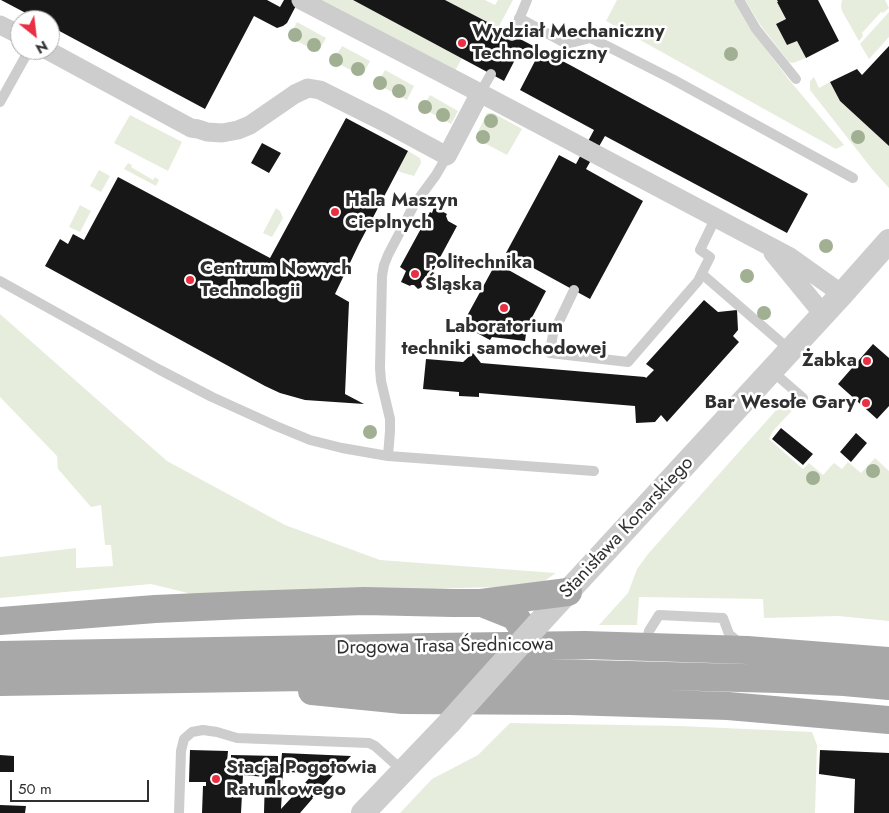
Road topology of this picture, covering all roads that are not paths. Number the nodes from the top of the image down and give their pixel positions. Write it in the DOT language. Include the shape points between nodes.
graph roads {
  1 [pos="301,0"];
  2 [pos="527,0"];
  3 [pos="739,0"];
  4 [pos="519,18"];
  5 [pos="512,36"];
  6 [pos="60,57"];
  7 [pos="23,60"];
  8 [pos="491,74"];
  9 [pos="796,79"];
  10 [pos="480,93"];
  11 [pos="0,102"];
  12 [pos="447,156"];
  13 [pos="853,178"];
  14 [pos="715,219"];
  15 [pos="889,241"];
  16 [pos="762,244"];
  17 [pos="702,274"];
  18 [pos="0,281"];
  19 [pos="574,290"];
  20 [pos="842,294"];
  21 [pos="823,314"];
  22 [pos="790,350"];
  23 [pos="772,371"];
  24 [pos="803,398"];
  25 [pos="388,456"];
  26 [pos="594,471"];
  27 [pos="568,592"];
  28 [pos="481,603"];
  29 [pos="0,621"];
  30 [pos="532,632"];
  31 [pos="0,655"];
  32 [pos="889,661"];
  33 [pos="179,678"];
  34 [pos="0,682"];
  35 [pos="889,686"];
  36 [pos="889,720"];
  37 [pos="403,771"];
  38 [pos="179,813"];
  39 [pos="363,813"];
  1 -- 10 [label="street"];
  2 -- 4 [label="lane"];
  3 -- 9 [label="lane" via="756,29"];
  4 -- 5 [label="lane"];
  4 -- 13 [label="lane" via="567,44 590,38 597,41"];
  6 -- 12 [label="street" via="191,128 207,132 238,130 308,88 331,95"];
  7 -- 11 [label="lane"];
  8 -- 10 [label="lane"];
  10 -- 12 [label="street"];
  10 -- 14 [label="street"];
  12 -- 25 [label="lane" via="414,205 384,265 380,368 390,419"];
  14 -- 16 [label="street"];
  14 -- 17 [label="lane" via="700,250 710,257"];
  15 -- 20 [label="street, Stanisława Konarskiego"];
  16 -- 20 [label="street" via="790,258"];
  16 -- 21 [label="street"];
  17 -- 19 [label="lane" via="628,362 550,353 553,334"];
  17 -- 22 [label="lane"];
  18 -- 25 [label="lane" via="160,370 276,426 310,440"];
  20 -- 21 [label="street, Stanisława Konarskiego"];
  21 -- 22 [label="street, Stanisława Konarskiego"];
  22 -- 23 [label="street, Stanisława Konarskiego"];
  23 -- 24 [label="lane"];
  23 -- 27 [label="street, Stanisława Konarskiego"];
  25 -- 26 [label="lane"];
  27 -- 28 [label="main road"];
  27 -- 30 [label="street, Stanisława Konarskiego"];
  28 -- 29 [label="main road" via="364,601 265,604"];
  28 -- 30 [label="main road" via="512,615 524,632"];
  30 -- 37 [label="street, Stanisława Konarskiego, bridge"];
  31 -- 32 [label="main road, Drogowa Trasa Średnicowa" via="585,645 748,650"];
  33 -- 34 [label="main road, Drogowa Trasa Średnicowa"];
  33 -- 35 [label="main road, Drogowa Trasa Średnicowa" via="553,673 779,679"];
  33 -- 36 [label="main road" via="403,700 728,706"];
  37 -- 38 [label="lane" via="368,743 237,738 197,731 184,739 181,751"];
  37 -- 39 [label="street, Stanisława Konarskiego"];
}
